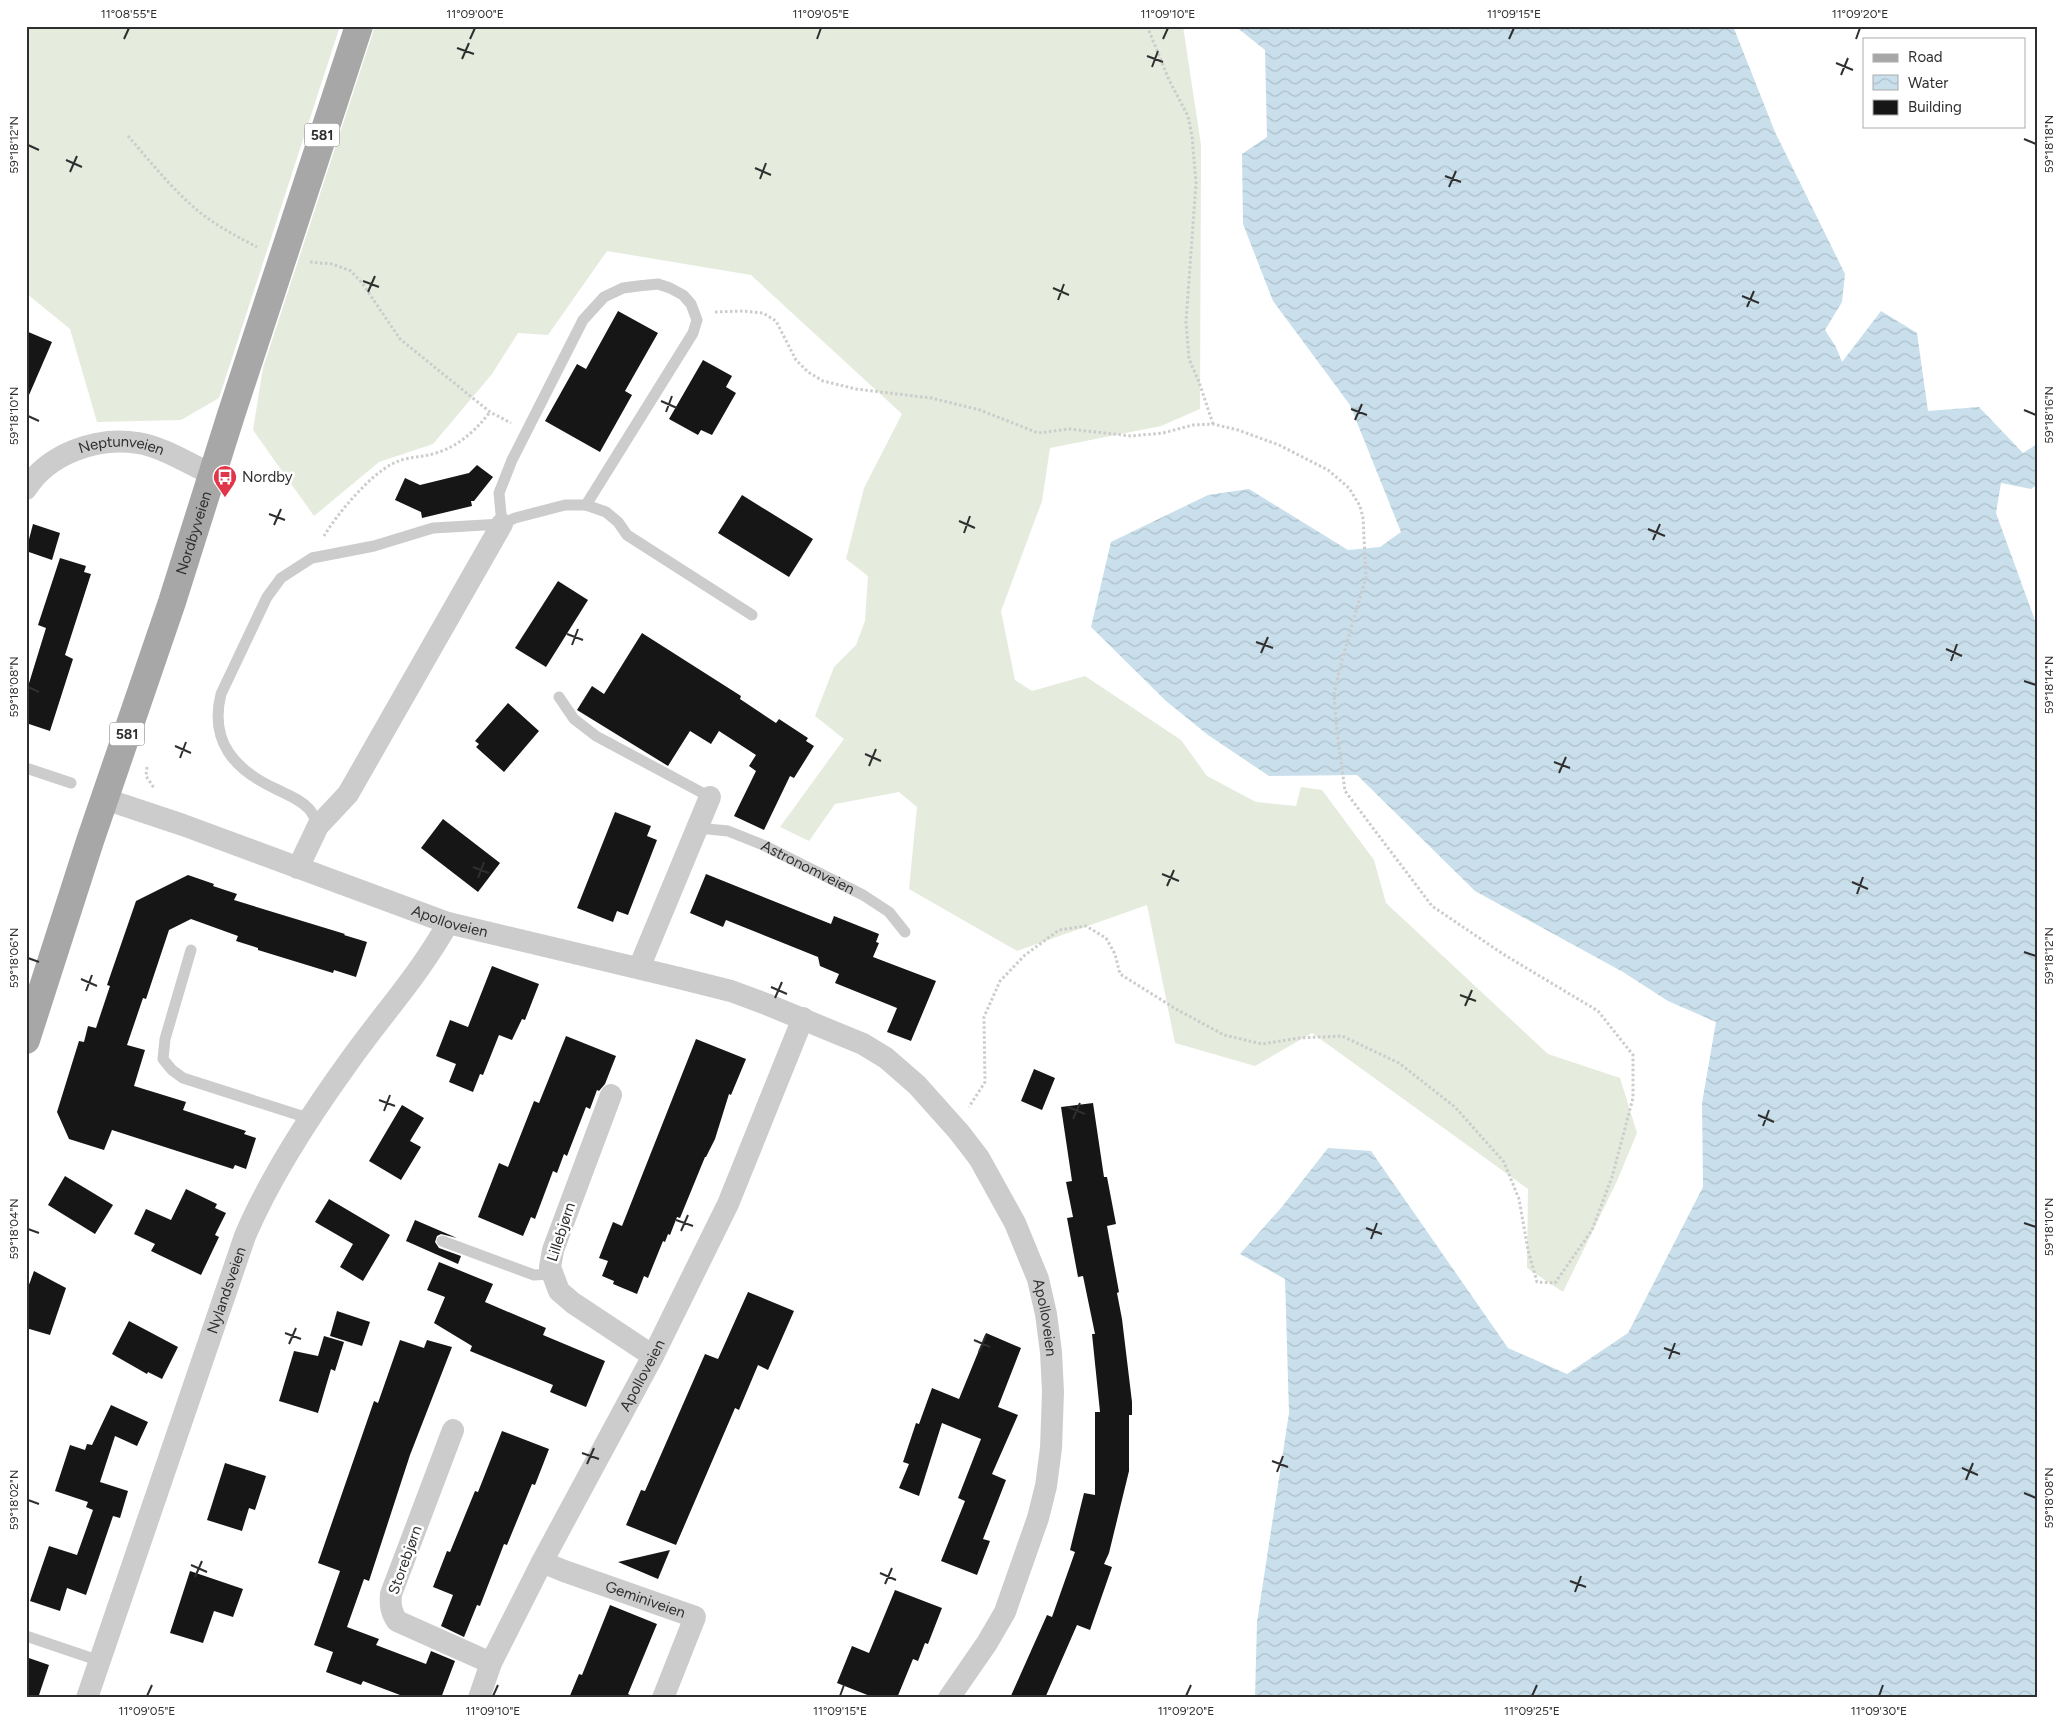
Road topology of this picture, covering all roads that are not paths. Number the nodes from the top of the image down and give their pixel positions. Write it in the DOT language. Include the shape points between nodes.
graph roads {
  1 [pos="358,26"];
  2 [pos="213,474"];
  3 [pos="29,480"];
  4 [pos="586,505"];
  5 [pos="502,524"];
  6 [pos="752,616"];
  7 [pos="559,697"];
  8 [pos="26,768"];
  9 [pos="71,783"];
  10 [pos="710,797"];
  11 [pos="105,799"];
  12 [pos="318,826"];
  13 [pos="698,828"];
  14 [pos="298,868"];
  15 [pos="448,923"];
  16 [pos="905,932"];
  17 [pos="191,950"];
  18 [pos="639,968"];
  19 [pos="803,1018"];
  20 [pos="26,1040"];
  21 [pos="611,1095"];
  22 [pos="311,1118"];
  23 [pos="442,1241"];
  24 [pos="551,1274"];
  25 [pos="652,1356"];
  26 [pos="453,1430"];
  27 [pos="542,1562"];
  28 [pos="26,1636"];
  29 [pos="100,1661"];
  30 [pos="491,1663"];
  31 [pos="87,1698"];
  32 [pos="479,1698"];
  33 [pos="663,1698"];
  34 [pos="949,1698"];
  1 -- 2 [label="main road, Nordbyveien / 581"];
  2 -- 3 [label="street, Neptunveien" via="156,448 121,441 77,450 54,461"];
  2 -- 11 [label="main road, Nordbyveien / 581"];
  4 -- 5 [label="lane" via="565,505"];
  4 -- 5 [label="lane" via="693,333 697,320 691,304 683,295 658,284 623,288 604,297 583,320 512,460 499,493"];
  4 -- 6 [label="lane" via="606,512 627,535"];
  5 -- 12 [label="street" via="348,794"];
  5 -- 12 [label="lane" via="433,528 374,546 312,558 281,578 267,597 221,694 217,711 221,734 228,755 246,772 293,796 310,810"];
  7 -- 10 [label="lane" via="574,719 596,736"];
  8 -- 9 [label="lane"];
  10 -- 13 [label="street"];
  11 -- 14 [label="street, Apolloveien"];
  11 -- 20 [label="main road, Nordbyveien / 581"];
  12 -- 14 [label="street"];
  13 -- 16 [label="lane, Astronomveien" via="736,833 796,861 889,912"];
  13 -- 18 [label="street"];
  14 -- 15 [label="street, Apolloveien"];
  15 -- 18 [label="street, Apolloveien"];
  15 -- 22 [label="street, Nylandsveien" via="431,954 348,1063"];
  17 -- 22 [label="lane" via="165,1039 163,1059 183,1078"];
  18 -- 19 [label="street, Apolloveien" via="731,991"];
  19 -- 25 [label="street, Apolloveien" via="728,1204"];
  19 -- 34 [label="street, Apolloveien" via="863,1044 886,1058 948,1119 979,1158 1015,1223 1038,1279 1046,1314 1053,1392 1051,1448 1038,1518 1005,1612"];
  21 -- 24 [label="street, Lillebjørn" via="553,1250"];
  22 -- 29 [label="street, Nylandsveien" via="272,1181 245,1236"];
  23 -- 24 [label="lane" via="534,1275"];
  24 -- 25 [label="street, Lillebjørn" via="560,1291 573,1303"];
  25 -- 27 [label="street, Apolloveien"];
  26 -- 30 [label="street, Storebjørn" via="390,1603 397,1621"];
  27 -- 30 [label="street, Apolloveien"];
  27 -- 33 [label="street, Geminiveien" via="695,1617"];
  28 -- 29 [label="lane"];
  29 -- 31 [label="street, Nylandsveien"];
  30 -- 32 [label="street, Apolloveien"];
}
